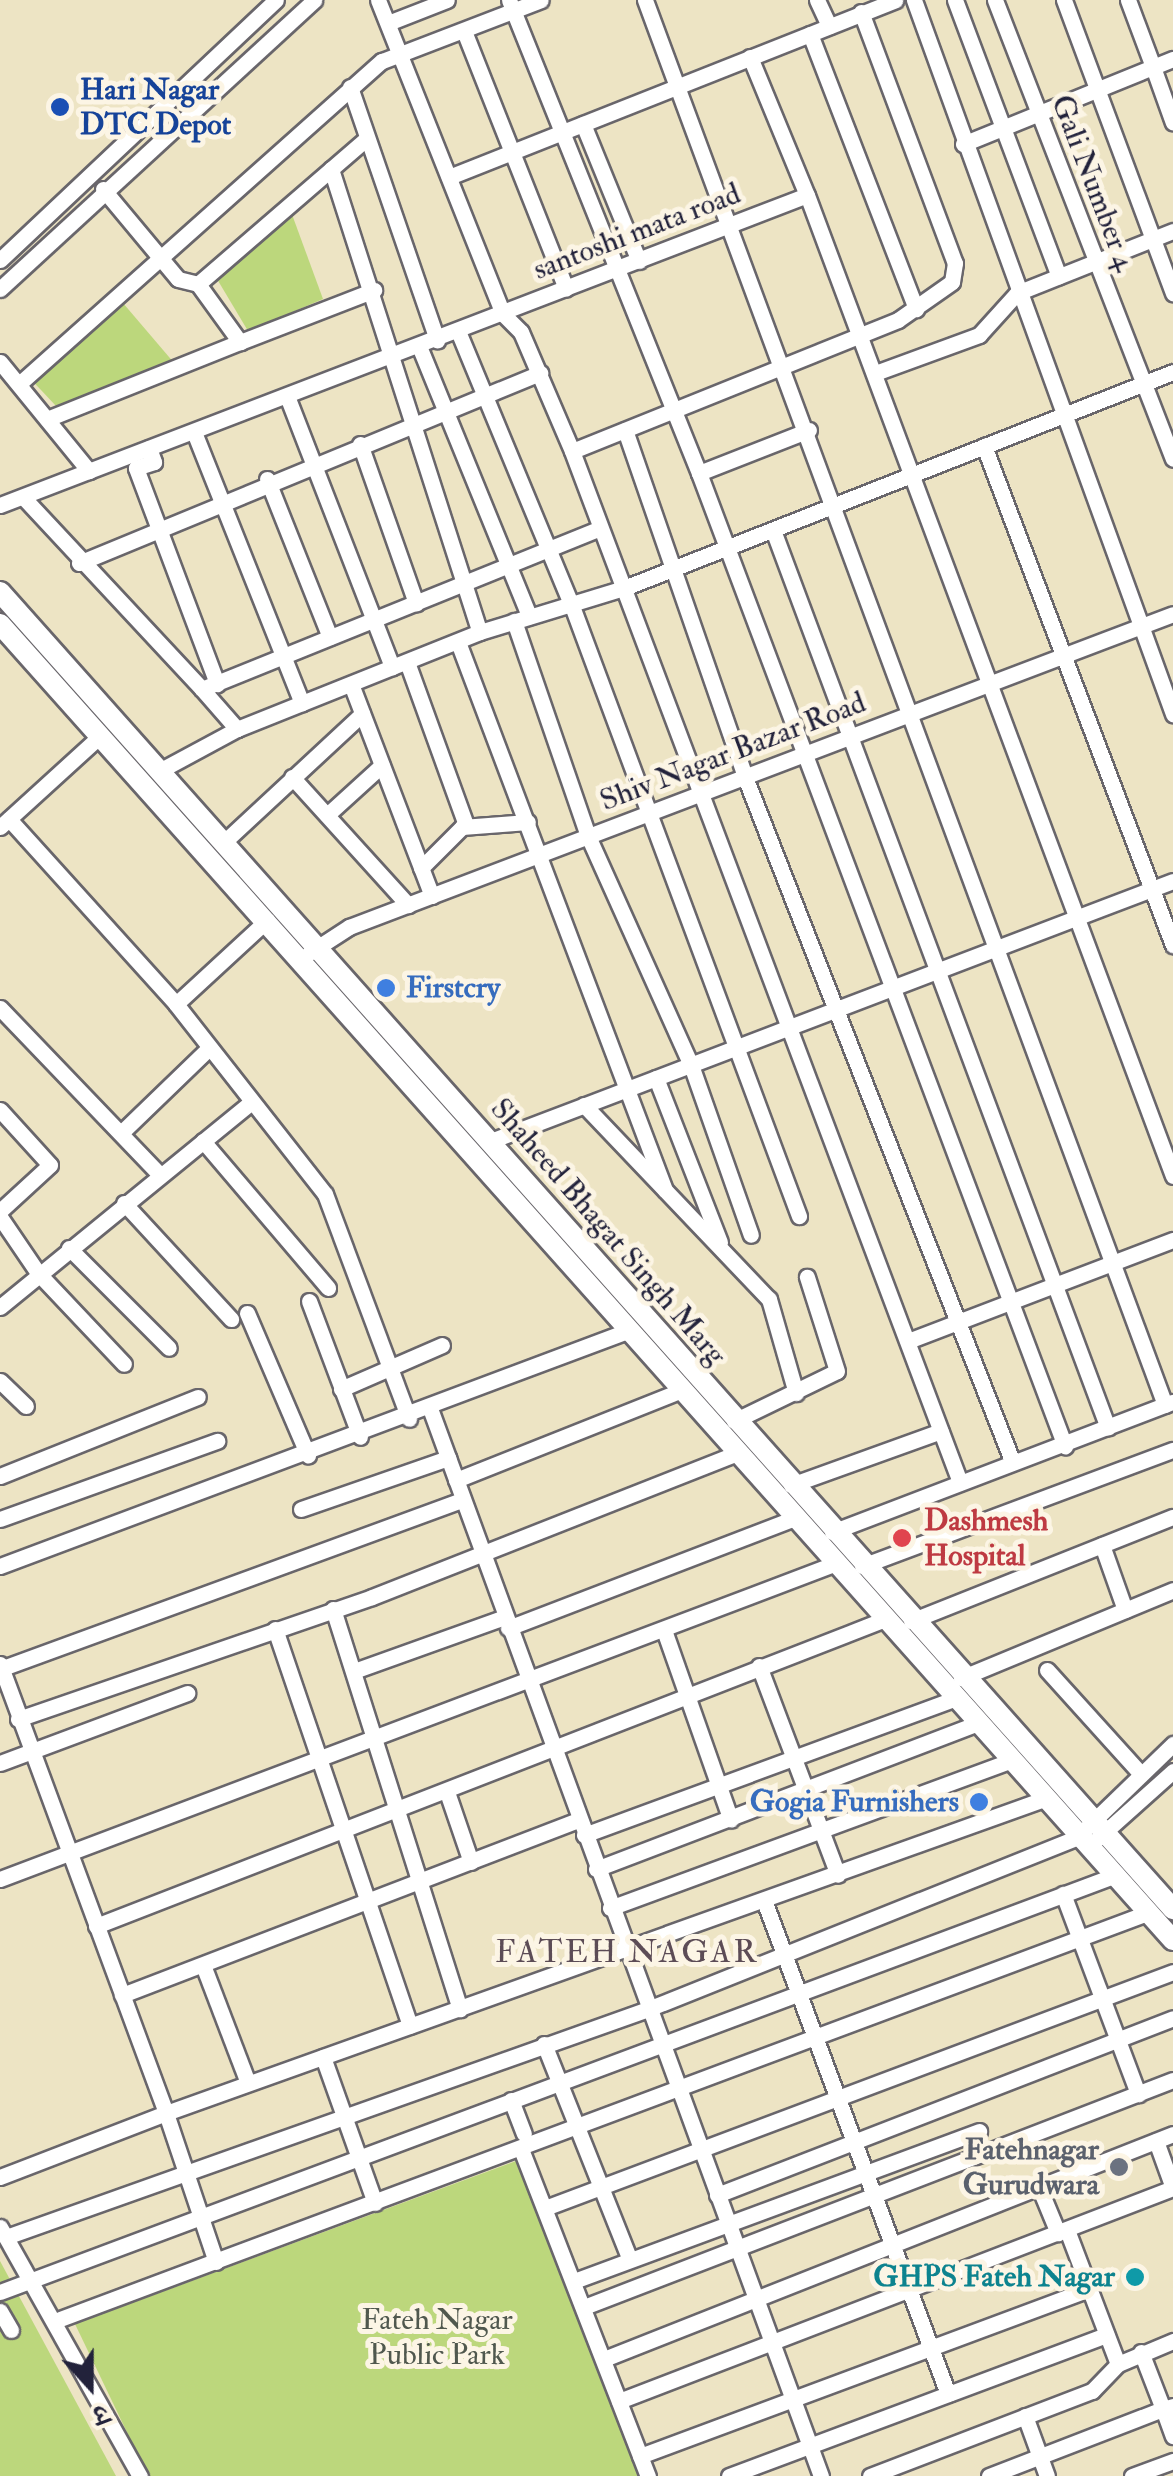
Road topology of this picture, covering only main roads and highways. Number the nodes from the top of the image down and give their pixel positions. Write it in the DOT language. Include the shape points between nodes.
graph roads {
  1 [pos="0,592"];
  2 [pos="0,624"];
  3 [pos="309,953"];
  4 [pos="1090,1835"];
  5 [pos="1173,1910"];
  6 [pos="1173,1940"];
  1 -- 3 [label="main road, Shaheed Bhagat Singh Marg" via="223,843"];
  2 -- 3 [label="main road, Shaheed Bhagat Singh Marg" via="267,920"];
  3 -- 4 [label="main road, Shaheed Bhagat Singh Marg" via="488,1142 961,1678"];
  3 -- 4 [label="main road, Shaheed Bhagat Singh Marg" via="883,1620 1044,1799"];
  4 -- 5 [label="main road, Shaheed Bhagat Singh Marg"];
  4 -- 6 [label="main road, Shaheed Bhagat Singh Marg" via="1113,1876"];
}
